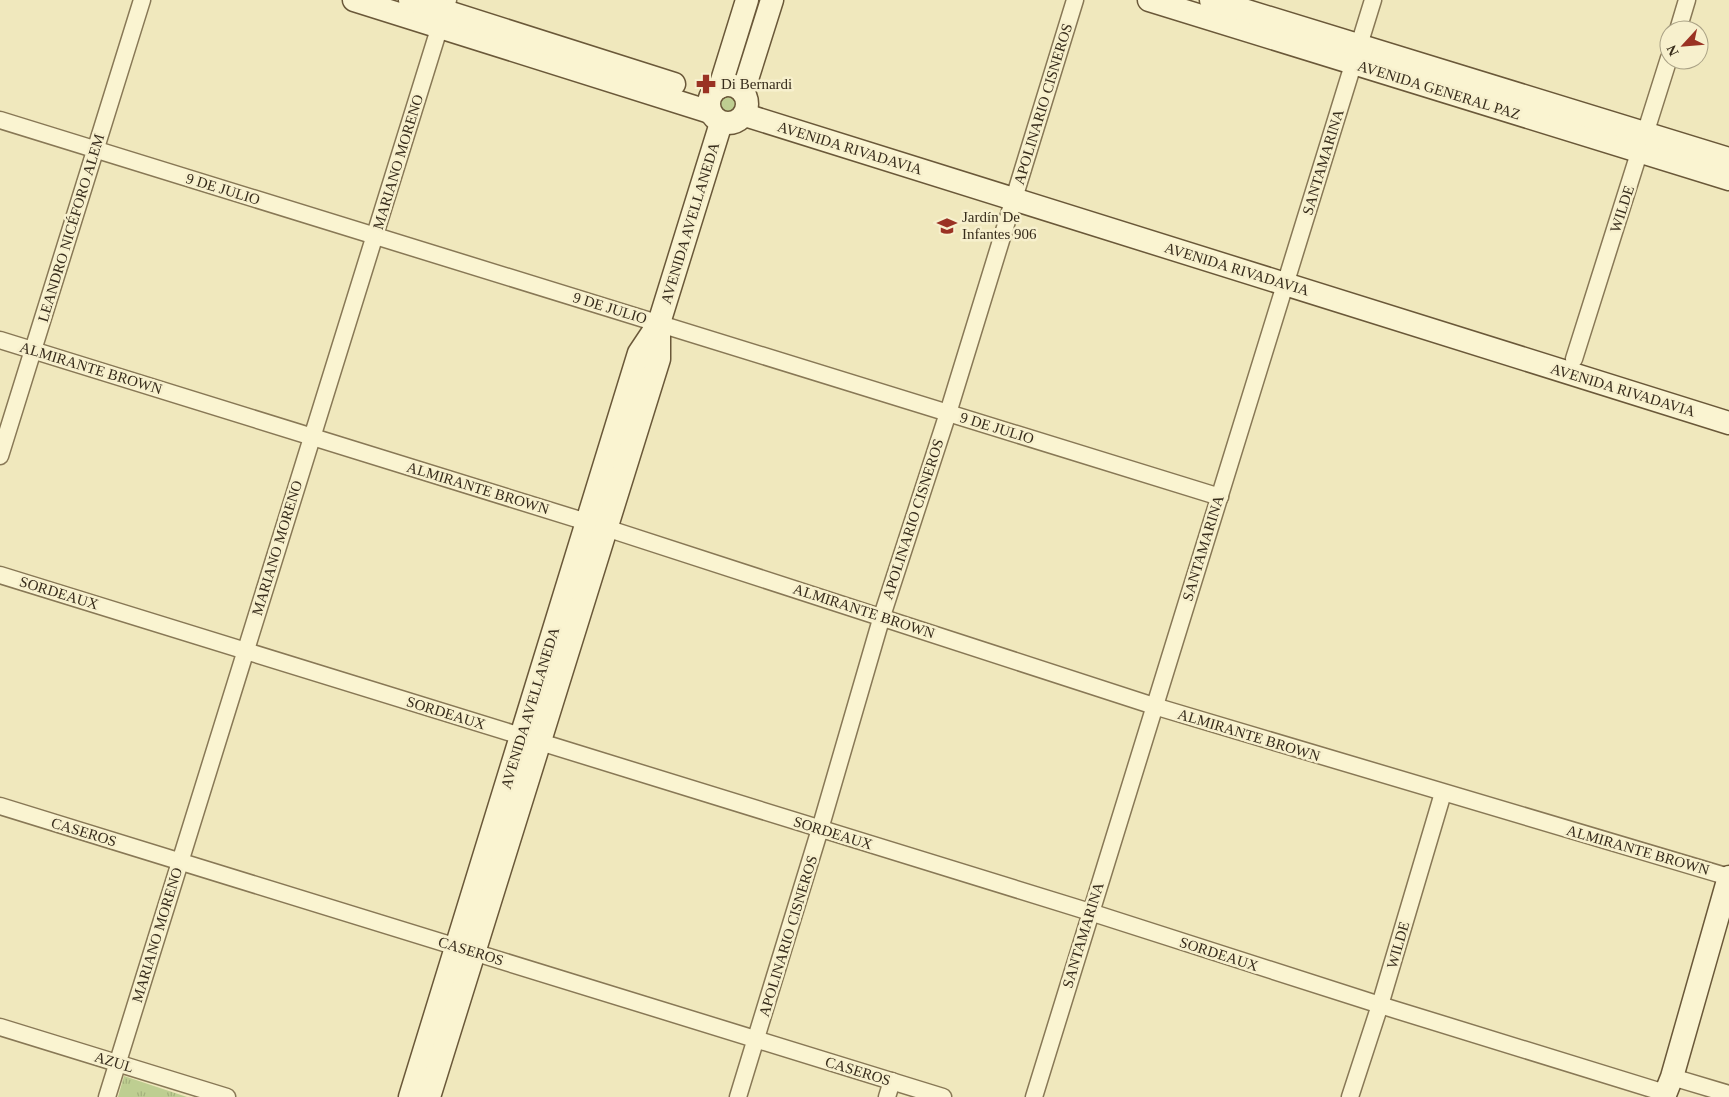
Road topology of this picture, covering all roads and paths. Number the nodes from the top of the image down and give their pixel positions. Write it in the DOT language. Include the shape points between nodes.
graph roads {
  1 [pos="142,0"];
  2 [pos="354,0"];
  3 [pos="410,0"];
  4 [pos="747,0"];
  5 [pos="772,0"];
  6 [pos="1075,0"];
  7 [pos="1149,0"];
  8 [pos="1373,0"];
  9 [pos="1687,0"];
  10 [pos="1214,8"];
  11 [pos="444,12"];
  12 [pos="1681,20"];
  13 [pos="1356,55"];
  14 [pos="1665,70"];
  15 [pos="745,103"];
  16 [pos="716,104"];
  17 [pos="0,120"];
  18 [pos="1643,142"];
  19 [pos="96,149"];
  20 [pos="1729,160"];
  21 [pos="1729,179"];
  22 [pos="1016,194"];
  23 [pos="375,235"];
  24 [pos="1287,278"];
  25 [pos="658,323"];
  26 [pos="0,340"];
  27 [pos="33,350"];
  28 [pos="1574,359"];
  29 [pos="1729,408"];
  30 [pos="948,412"];
  31 [pos="1729,423"];
  32 [pos="312,437"];
  33 [pos="0,456"];
  34 [pos="1220,496"];
  35 [pos="597,525"];
  36 [pos="0,575"];
  37 [pos="882,616"];
  38 [pos="246,651"];
  39 [pos="1154,706"];
  40 [pos="530,739"];
  41 [pos="1443,793"];
  42 [pos="0,806"];
  43 [pos="820,829"];
  44 [pos="180,861"];
  45 [pos="1729,877"];
  46 [pos="1090,912"];
  47 [pos="465,949"];
  48 [pos="1380,1006"];
  49 [pos="0,1027"];
  50 [pos="756,1040"];
  51 [pos="118,1063"];
  52 [pos="889,1089"];
  53 [pos="1667,1089"];
  54 [pos="1729,1094"];
  55 [pos="107,1097"];
  56 [pos="227,1097"];
  57 [pos="410,1097"];
  58 [pos="429,1097"];
  59 [pos="738,1097"];
  60 [pos="943,1097"];
  61 [pos="1034,1097"];
  62 [pos="1350,1097"];
  1 -- 19 [label="street, LEANDRO NICÉFORO ALEM"];
  2 -- 11 [label="main road"];
  3 -- 11 [label="main road"];
  4 -- 16 [label="main road, AVENIDA AVELLANEDA"];
  5 -- 15 [label="main road"];
  6 -- 22 [label="street, APOLINARIO CISNEROS"];
  7 -- 10 [label="main road, AVENIDA GENERAL PAZ"];
  8 -- 13 [label="street, SANTAMARINA"];
  9 -- 12 [label="street"];
  10 -- 13 [label="main road, AVENIDA GENERAL PAZ"];
  11 -- 16 [label="main road"];
  11 -- 23 [label="street, MARIANO MORENO"];
  13 -- 18 [label="main road, AVENIDA GENERAL PAZ"];
  13 -- 24 [label="street, SANTAMARINA"];
  14 -- 18 [label="street, WILDE"];
  15 -- 16 [label="main road, AVENIDA RIVADAVIA" via="734,86"];
  15 -- 16 [label="main road" via="734,123"];
  15 -- 22 [label="main road, AVENIDA RIVADAVIA"];
  16 -- 25 [label="main road, AVENIDA AVELLANEDA"];
  17 -- 19 [label="street, 9 DE JULIO"];
  18 -- 20 [label="main road, AVENIDA GENERAL PAZ"];
  18 -- 21 [label="main road, AVENIDA GENERAL PAZ"];
  18 -- 28 [label="street, WILDE"];
  19 -- 23 [label="street, 9 DE JULIO"];
  19 -- 27 [label="street, LEANDRO NICÉFORO ALEM"];
  22 -- 24 [label="main road, AVENIDA RIVADAVIA"];
  22 -- 30 [label="street, APOLINARIO CISNEROS"];
  23 -- 25 [label="street, 9 DE JULIO"];
  23 -- 32 [label="street, MARIANO MORENO"];
  24 -- 28 [label="main road, AVENIDA RIVADAVIA"];
  24 -- 31 [label="main road, AVENIDA RIVADAVIA"];
  24 -- 34 [label="street, SANTAMARINA"];
  25 -- 30 [label="street, 9 DE JULIO"];
  25 -- 35 [label="main road, AVENIDA AVELLANEDA" via="639,353"];
  26 -- 27 [label="street, ALMIRANTE BROWN"];
  27 -- 32 [label="street, ALMIRANTE BROWN"];
  27 -- 33 [label="street, LEANDRO NICÉFORO ALEM"];
  28 -- 29 [label="main road, AVENIDA RIVADAVIA"];
  30 -- 34 [label="street, 9 DE JULIO"];
  30 -- 37 [label="street, APOLINARIO CISNEROS"];
  32 -- 35 [label="street, ALMIRANTE BROWN"];
  32 -- 38 [label="street, MARIANO MORENO"];
  34 -- 39 [label="street, SANTAMARINA"];
  35 -- 37 [label="street, ALMIRANTE BROWN"];
  35 -- 40 [label="main road, AVENIDA AVELLANEDA"];
  36 -- 38 [label="street, SORDEAUX"];
  37 -- 39 [label="street, ALMIRANTE BROWN"];
  37 -- 43 [label="street, APOLINARIO CISNEROS"];
  38 -- 40 [label="street, SORDEAUX"];
  38 -- 44 [label="street, MARIANO MORENO"];
  39 -- 41 [label="street, ALMIRANTE BROWN"];
  39 -- 46 [label="street, SANTAMARINA"];
  40 -- 43 [label="street, SORDEAUX"];
  40 -- 47 [label="main road, AVENIDA AVELLANEDA"];
  41 -- 45 [label="street, ALMIRANTE BROWN"];
  41 -- 48 [label="street, WILDE"];
  42 -- 44 [label="street, CASEROS"];
  43 -- 46 [label="street, SORDEAUX"];
  43 -- 50 [label="street, APOLINARIO CISNEROS"];
  44 -- 47 [label="street, CASEROS"];
  44 -- 51 [label="street, MARIANO MORENO"];
  45 -- 53 [label="main road"];
  46 -- 48 [label="street, SORDEAUX"];
  46 -- 61 [label="street, SANTAMARINA"];
  47 -- 50 [label="street, CASEROS"];
  47 -- 57 [label="main road, AVENIDA AVELLANEDA"];
  47 -- 58 [label="main road, AVENIDA AVELLANEDA"];
  48 -- 53 [label="street, SORDEAUX"];
  48 -- 62 [label="street, WILDE"];
  49 -- 51 [label="street, AZUL"];
  50 -- 52 [label="street, CASEROS"];
  50 -- 59 [label="street, APOLINARIO CISNEROS"];
  51 -- 55 [label="street, MARIANO MORENO"];
  51 -- 56 [label="street, AZUL"];
  52 -- 60 [label="street, CASEROS"];
  53 -- 54 [label="street, SORDEAUX"];
}
